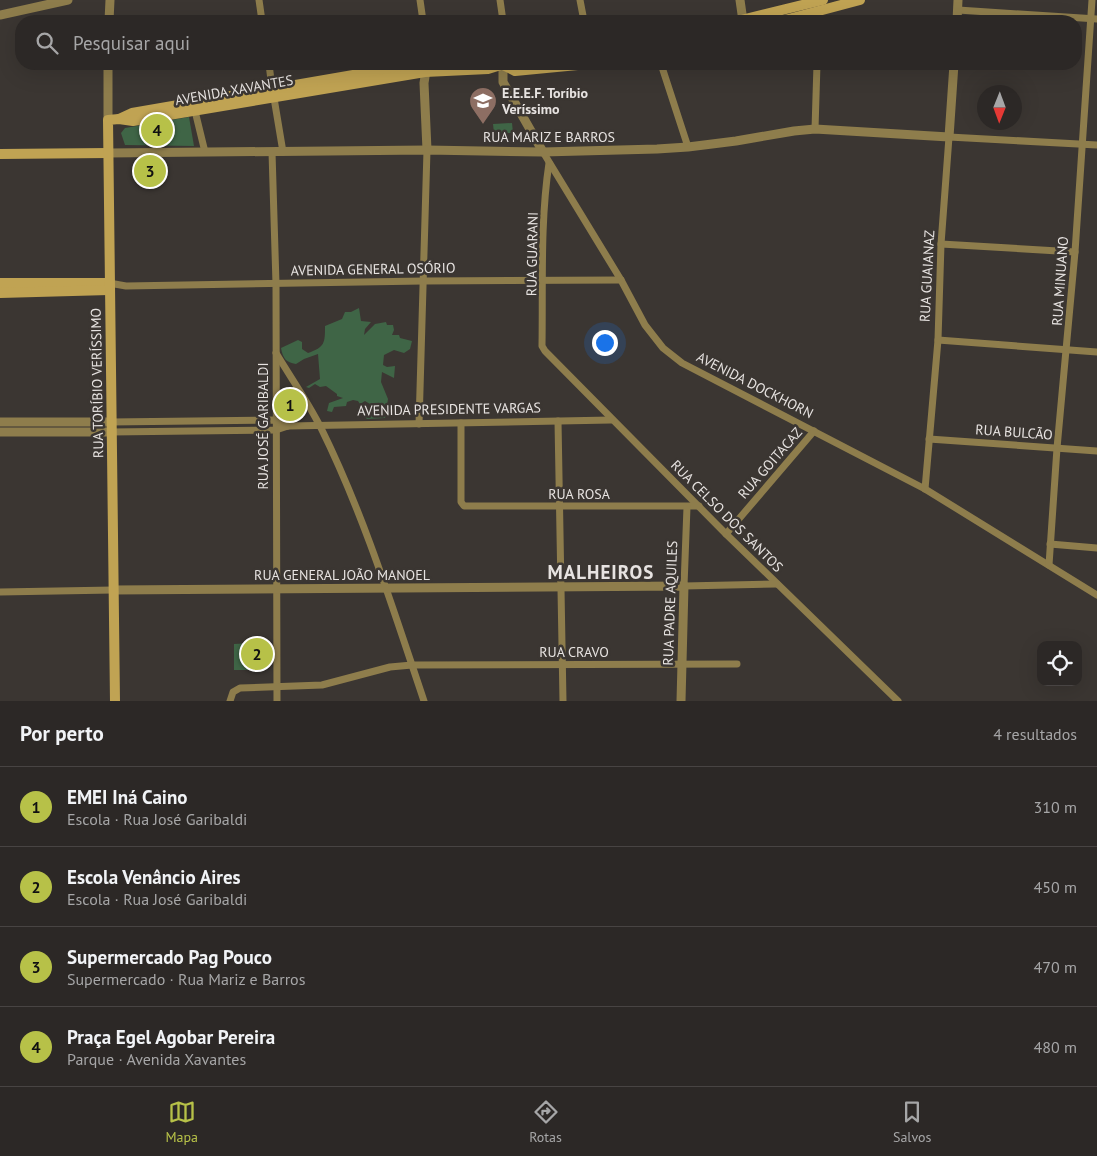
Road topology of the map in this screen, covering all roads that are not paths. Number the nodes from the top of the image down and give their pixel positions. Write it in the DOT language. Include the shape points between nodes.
graph roads {
  1 [pos="68,0"];
  2 [pos="110,0"];
  3 [pos="260,0"];
  4 [pos="420,0"];
  5 [pos="500,0"];
  6 [pos="580,0"];
  7 [pos="740,0"];
  8 [pos="823,0"];
  9 [pos="860,0"];
  10 [pos="958,0"];
  11 [pos="1092,0"];
  12 [pos="958,10"];
  13 [pos="0,15"];
  14 [pos="109,15"];
  15 [pos="261,15"];
  16 [pos="422,15"];
  17 [pos="502,15"];
  18 [pos="583,15"];
  19 [pos="741,15"];
  20 [pos="764,15"];
  21 [pos="822,15"];
  22 [pos="958,15"];
  23 [pos="1034,15"];
  24 [pos="1094,19"];
  25 [pos="108,70"];
  26 [pos="269,70"];
  27 [pos="387,70"];
  28 [pos="414,70"];
  29 [pos="426,70"];
  30 [pos="503,70"];
  31 [pos="530,70"];
  32 [pos="663,70"];
  33 [pos="817,70"];
  34 [pos="954,70"];
  35 [pos="515,71"];
  36 [pos="506,90"];
  37 [pos="273,93"];
  38 [pos="195,111"];
  39 [pos="119,119"];
  40 [pos="108,120"];
  41 [pos="814,129"];
  42 [pos="948,137"];
  43 [pos="1082,144"];
  44 [pos="1097,145"];
  45 [pos="688,147"];
  46 [pos="427,150"];
  47 [pos="205,152"];
  48 [pos="272,152"];
  49 [pos="283,152"];
  50 [pos="543,152"];
  51 [pos="108,153"];
  52 [pos="0,154"];
  53 [pos="549,163"];
  54 [pos="941,244"];
  55 [pos="1075,252"];
  56 [pos="621,280"];
  57 [pos="423,281"];
  58 [pos="543,281"];
  59 [pos="276,284"];
  60 [pos="109,286"];
  61 [pos="1,288"];
  62 [pos="938,340"];
  63 [pos="542,346"];
  64 [pos="1067,350"];
  65 [pos="1097,352"];
  66 [pos="276,353"];
  67 [pos="276,420"];
  68 [pos="611,420"];
  69 [pos="558,421"];
  70 [pos="0,422"];
  71 [pos="461,423"];
  72 [pos="419,424"];
  73 [pos="320,425"];
  74 [pos="288,426"];
  75 [pos="111,427"];
  76 [pos="276,430"];
  77 [pos="814,431"];
  78 [pos="0,432"];
  79 [pos="930,439"];
  80 [pos="1057,448"];
  81 [pos="1097,451"];
  82 [pos="925,489"];
  83 [pos="558,506"];
  84 [pos="699,506"];
  85 [pos="686,507"];
  86 [pos="726,534"];
  87 [pos="1050,544"];
  88 [pos="1097,548"];
  89 [pos="1049,564"];
  90 [pos="777,584"];
  91 [pos="684,586"];
  92 [pos="562,587"];
  93 [pos="385,588"];
  94 [pos="276,589"];
  95 [pos="113,590"];
  96 [pos="0,592"];
  97 [pos="1097,595"];
  98 [pos="562,664"];
  99 [pos="681,664"];
  100 [pos="737,664"];
  101 [pos="412,665"];
  102 [pos="276,686"];
  103 [pos="116,701"];
  104 [pos="230,701"];
  105 [pos="276,701"];
  106 [pos="424,701"];
  107 [pos="563,701"];
  108 [pos="681,701"];
  109 [pos="898,701"];
  1 -- 13 [label="street"];
  2 -- 14 [label="street"];
  3 -- 15 [label="street"];
  4 -- 16 [label="street"];
  5 -- 17 [label="street"];
  6 -- 18 [label="street"];
  7 -- 19 [label="street"];
  8 -- 20 [label="main road"];
  9 -- 21 [label="main road"];
  10 -- 12 [label="street"];
  11 -- 24 [label="street, RUA MINUANO"];
  12 -- 22 [label="street"];
  12 -- 23 [label="street"];
  24 -- 43 [label="street, RUA MINUANO"];
  25 -- 40 [label="street, RUA TORÍBIO VERÍSSIMO"];
  26 -- 37 [label="street"];
  27 -- 37 [label="main road, AVENIDA XAVANTES"];
  28 -- 37 [label="main road, AVENIDA XAVANTES"];
  29 -- 46 [label="street"];
  30 -- 36 [label="street, AVENIDA DOCKHORN"];
  31 -- 35 [label="main road"];
  32 -- 45 [label="street"];
  33 -- 41 [label="street"];
  34 -- 42 [label="street, RUA GUAIANAZ"];
  35 -- 36 [label="street"];
  36 -- 50 [label="street, AVENIDA DOCKHORN"];
  37 -- 38 [label="main road, AVENIDA XAVANTES"];
  37 -- 39 [label="main road, AVENIDA XAVANTES" via="132,113"];
  37 -- 49 [label="street"];
  38 -- 39 [label="main road, AVENIDA XAVANTES" via="133,121"];
  38 -- 47 [label="street"];
  39 -- 40 [label="main road, AVENIDA XAVANTES"];
  40 -- 51 [label="main road, RUA TORÍBIO VERÍSSIMO"];
  41 -- 42 [label="street, RUA MARIZ E BARROS"];
  41 -- 45 [label="street, RUA MARIZ E BARROS"];
  42 -- 43 [label="street, RUA MARIZ E BARROS"];
  42 -- 54 [label="street, RUA GUAIANAZ"];
  43 -- 44 [label="street, RUA MARIZ E BARROS"];
  43 -- 55 [label="street, RUA MINUANO"];
  45 -- 50 [label="street, RUA MARIZ E BARROS"];
  46 -- 49 [label="street, RUA MARIZ E BARROS"];
  46 -- 50 [label="street, RUA MARIZ E BARROS"];
  46 -- 57 [label="street"];
  47 -- 48 [label="street, RUA MARIZ E BARROS"];
  47 -- 51 [label="street, RUA MARIZ E BARROS"];
  48 -- 49 [label="street, RUA MARIZ E BARROS"];
  48 -- 59 [label="street, RUA JOSÉ GARIBALDI"];
  50 -- 53 [label="street, AVENIDA DOCKHORN"];
  51 -- 52 [label="main road, RUA MARIZ E BARROS"];
  51 -- 60 [label="main road, RUA TORÍBIO VERÍSSIMO"];
  53 -- 56 [label="street, AVENIDA DOCKHORN"];
  53 -- 58 [label="street, RUA GUARANI"];
  54 -- 55 [label="street"];
  54 -- 62 [label="street, RUA GUAIANAZ"];
  55 -- 64 [label="street, RUA MINUANO"];
  56 -- 58 [label="street, AVENIDA GENERAL OSÓRIO"];
  56 -- 77 [label="street, AVENIDA DOCKHORN" via="646,325 663,348 682,363"];
  57 -- 58 [label="street, AVENIDA GENERAL OSÓRIO"];
  57 -- 59 [label="street, AVENIDA GENERAL OSÓRIO"];
  57 -- 72 [label="street"];
  58 -- 63 [label="street, RUA GUARANI"];
  59 -- 60 [label="street, AVENIDA GENERAL OSÓRIO"];
  59 -- 66 [label="street, RUA JOSÉ GARIBALDI"];
  60 -- 61 [label="main road, AVENIDA GENERAL OSÓRIO"];
  60 -- 75 [label="main road, RUA TORÍBIO VERÍSSIMO"];
  62 -- 64 [label="street"];
  62 -- 79 [label="street, RUA GUAIANAZ"];
  63 -- 68 [label="street, RUA CELSO DOS SANTOS"];
  64 -- 65 [label="street"];
  64 -- 80 [label="street, RUA MINUANO"];
  66 -- 67 [label="street, RUA JOSÉ GARIBALDI"];
  66 -- 73 [label="street"];
  67 -- 74 [label="street, AVENIDA PRESIDENTE VARGAS"];
  67 -- 75 [label="street, AVENIDA PRESIDENTE VARGAS"];
  67 -- 76 [label="street, RUA JOSÉ GARIBALDI"];
  68 -- 69 [label="street, AVENIDA PRESIDENTE VARGAS"];
  68 -- 84 [label="street, RUA CELSO DOS SANTOS"];
  69 -- 71 [label="street, AVENIDA PRESIDENTE VARGAS"];
  69 -- 83 [label="street"];
  70 -- 75 [label="street, AVENIDA PRESIDENTE VARGAS"];
  71 -- 72 [label="street, AVENIDA PRESIDENTE VARGAS"];
  71 -- 83 [label="street, RUA ROSA" via="461,502 464,506"];
  72 -- 73 [label="street, AVENIDA PRESIDENTE VARGAS"];
  73 -- 74 [label="street, AVENIDA PRESIDENTE VARGAS"];
  73 -- 93 [label="street" via="356,507"];
  74 -- 76 [label="street, AVENIDA PRESIDENTE VARGAS"];
  75 -- 76 [label="street, AVENIDA PRESIDENTE VARGAS"];
  75 -- 78 [label="street, AVENIDA PRESIDENTE VARGAS"];
  75 -- 95 [label="main road, RUA TORÍBIO VERÍSSIMO"];
  76 -- 94 [label="street, RUA JOSÉ GARIBALDI"];
  77 -- 82 [label="street, AVENIDA DOCKHORN"];
  77 -- 86 [label="street, RUA GOITACAZ"];
  79 -- 80 [label="street, RUA BULCÃO"];
  79 -- 82 [label="street, RUA GUAIANAZ"];
  80 -- 81 [label="street, RUA BULCÃO"];
  80 -- 87 [label="street, RUA MINUANO"];
  82 -- 89 [label="street, AVENIDA DOCKHORN"];
  83 -- 85 [label="street, RUA ROSA"];
  83 -- 92 [label="street"];
  84 -- 85 [label="street, RUA ROSA"];
  84 -- 86 [label="street, RUA CELSO DOS SANTOS"];
  85 -- 91 [label="street, RUA PADRE AQUILES"];
  86 -- 90 [label="street, RUA CELSO DOS SANTOS"];
  87 -- 88 [label="street"];
  87 -- 89 [label="street, RUA MINUANO"];
  89 -- 97 [label="street, AVENIDA DOCKHORN"];
  90 -- 91 [label="street"];
  90 -- 109 [label="street, RUA CELSO DOS SANTOS"];
  91 -- 92 [label="street, RUA GENERAL JOÃO MANOEL"];
  91 -- 99 [label="street, RUA PADRE AQUILES"];
  92 -- 93 [label="street, RUA GENERAL JOÃO MANOEL"];
  92 -- 98 [label="street"];
  93 -- 94 [label="street, RUA GENERAL JOÃO MANOEL"];
  93 -- 101 [label="street"];
  94 -- 95 [label="street, RUA GENERAL JOÃO MANOEL"];
  94 -- 102 [label="street, RUA JOSÉ GARIBALDI"];
  95 -- 96 [label="street, RUA GENERAL JOÃO MANOEL"];
  95 -- 103 [label="main road, RUA TORÍBIO VERÍSSIMO"];
  98 -- 99 [label="street, RUA CRAVO"];
  98 -- 101 [label="street, RUA CRAVO"];
  98 -- 107 [label="street"];
  99 -- 100 [label="street, RUA CRAVO"];
  99 -- 108 [label="street, RUA PADRE AQUILES"];
  101 -- 102 [label="street, RUA CRAVO" via="390,667 322,684"];
  101 -- 106 [label="street"];
  102 -- 104 [label="street, RUA CRAVO" via="240,688 233,692"];
  102 -- 105 [label="street, RUA JOSÉ GARIBALDI"];
}
